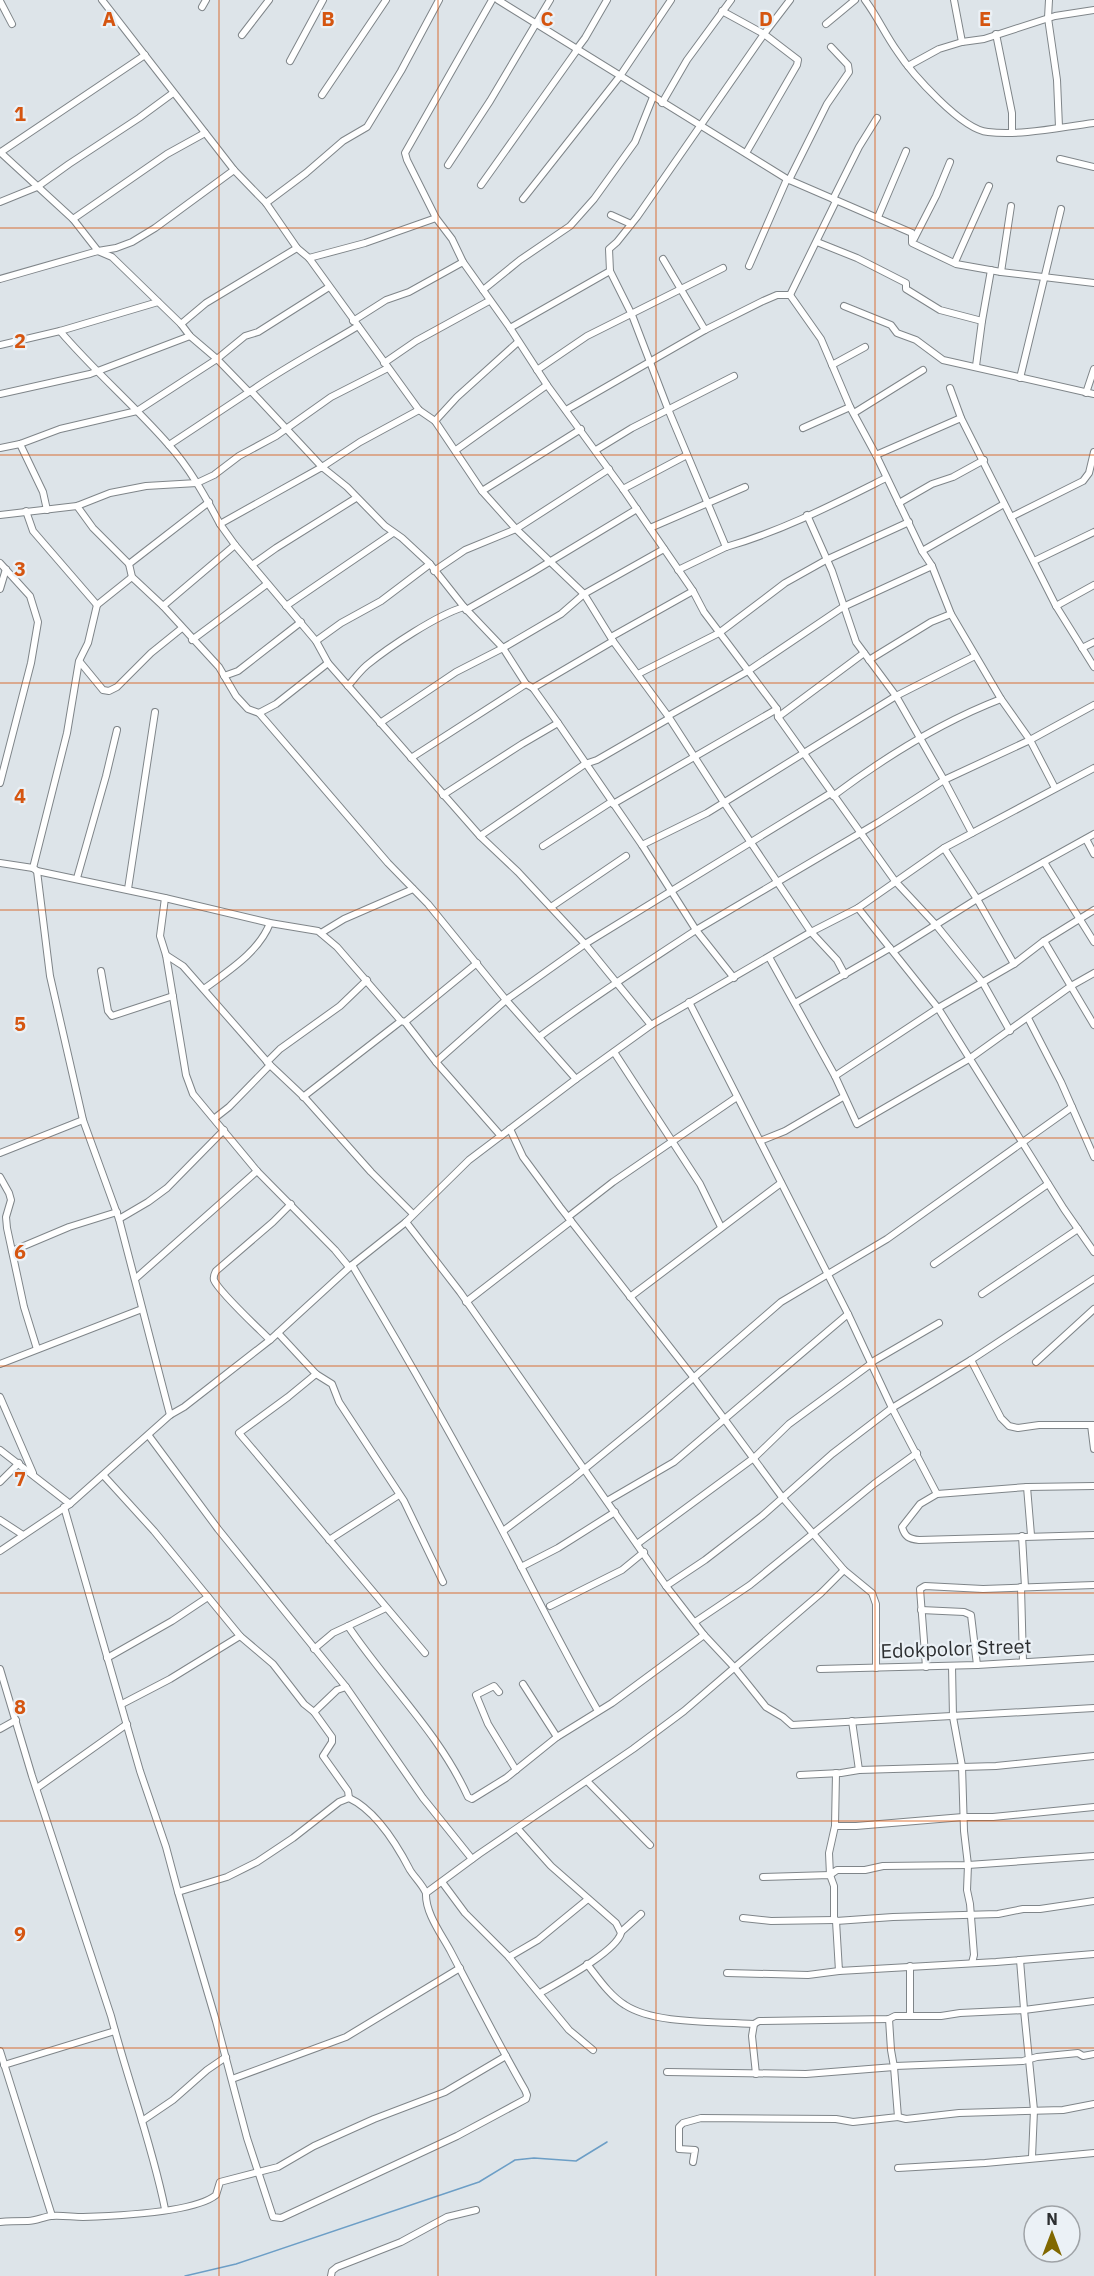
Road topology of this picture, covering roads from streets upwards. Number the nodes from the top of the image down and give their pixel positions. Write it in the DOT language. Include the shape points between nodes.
graph roads {
  1 [pos="102,0"];
  2 [pos="269,0"];
  3 [pos="323,0"];
  4 [pos="386,0"];
  5 [pos="439,0"];
  6 [pos="492,0"];
  7 [pos="498,0"];
  8 [pos="550,0"];
  9 [pos="607,0"];
  10 [pos="671,0"];
  11 [pos="731,0"];
  12 [pos="790,0"];
  13 [pos="855,0"];
  14 [pos="865,0"];
  15 [pos="954,0"];
  16 [pos="1049,0"];
  17 [pos="0,1"];
  18 [pos="1094,10"];
  19 [pos="722,11"];
  20 [pos="1048,18"];
  21 [pos="536,23"];
  22 [pos="12,24"];
  23 [pos="826,24"];
  24 [pos="764,34"];
  25 [pos="996,34"];
  26 [pos="242,35"];
  27 [pos="962,42"];
  28 [pos="831,47"];
  29 [pos="576,50"];
  30 [pos="145,55"];
  31 [pos="290,61"];
  32 [pos="908,66"];
  33 [pos="620,76"];
  34 [pos="173,93"];
  35 [pos="322,95"];
  36 [pos="653,98"];
  37 [pos="662,103"];
  38 [pos="877,118"];
  39 [pos="1094,123"];
  40 [pos="701,126"];
  41 [pos="1059,127"];
  42 [pos="1012,132"];
  43 [pos="205,133"];
  44 [pos="906,151"];
  45 [pos="1,152"];
  46 [pos="746,153"];
  47 [pos="1060,159"];
  48 [pos="950,162"];
  49 [pos="448,165"];
  50 [pos="1094,167"];
  51 [pos="234,170"];
  52 [pos="788,179"];
  53 [pos="481,185"];
  54 [pos="989,186"];
  55 [pos="37,188"];
  56 [pos="523,199"];
  57 [pos="835,200"];
  58 [pos="0,202"];
  59 [pos="266,203"];
  60 [pos="1011,206"];
  61 [pos="1060,210"];
  62 [pos="611,214"];
  63 [pos="878,216"];
  64 [pos="436,218"];
  65 [pos="73,219"];
  66 [pos="632,224"];
  67 [pos="817,242"];
  68 [pos="912,243"];
  69 [pos="297,248"];
  70 [pos="98,251"];
  71 [pos="309,258"];
  72 [pos="663,259"];
  73 [pos="463,262"];
  74 [pos="955,262"];
  75 [pos="749,266"];
  76 [pos="723,268"];
  77 [pos="991,270"];
  78 [pos="610,271"];
  79 [pos="1001,272"];
  80 [pos="1046,277"];
  81 [pos="0,279"];
  82 [pos="1094,283"];
  83 [pos="329,287"];
  84 [pos="680,289"];
  85 [pos="483,290"];
  86 [pos="790,295"];
  87 [pos="489,301"];
  88 [pos="158,302"];
  89 [pos="844,306"];
  90 [pos="632,315"];
  91 [pos="982,321"];
  92 [pos="181,324"];
  93 [pos="356,324"];
  94 [pos="510,328"];
  95 [pos="705,330"];
  96 [pos="60,331"];
  97 [pos="190,336"];
  98 [pos="518,342"];
  99 [pos="0,345"];
  100 [pos="865,347"];
  101 [pos="217,359"];
  102 [pos="651,361"];
  103 [pos="386,365"];
  104 [pos="832,365"];
  105 [pos="976,366"];
  106 [pos="1094,369"];
  107 [pos="537,370"];
  108 [pos="923,370"];
  109 [pos="95,372"];
  110 [pos="734,376"];
  111 [pos="1020,378"];
  112 [pos="547,385"];
  113 [pos="950,388"];
  114 [pos="250,392"];
  115 [pos="1086,393"];
  116 [pos="0,394"];
  117 [pos="1094,394"];
  118 [pos="668,409"];
  119 [pos="419,410"];
  120 [pos="566,410"];
  121 [pos="852,410"];
  122 [pos="136,411"];
  123 [pos="961,418"];
  124 [pos="435,421"];
  125 [pos="287,428"];
  126 [pos="803,428"];
  127 [pos="581,429"];
  128 [pos="20,444"];
  129 [pos="169,445"];
  130 [pos="0,448"];
  131 [pos="456,450"];
  132 [pos="596,450"];
  133 [pos="1094,452"];
  134 [pos="687,455"];
  135 [pos="876,455"];
  136 [pos="984,460"];
  137 [pos="322,467"];
  138 [pos="609,469"];
  139 [pos="886,478"];
  140 [pos="197,483"];
  141 [pos="745,487"];
  142 [pos="623,489"];
  143 [pos="482,490"];
  144 [pos="356,498"];
  145 [pos="209,502"];
  146 [pos="706,502"];
  147 [pos="899,503"];
  148 [pos="1004,504"];
  149 [pos="77,506"];
  150 [pos="637,509"];
  151 [pos="47,510"];
  152 [pos="26,511"];
  153 [pos="0,515"];
  154 [pos="807,515"];
  155 [pos="1011,516"];
  156 [pos="909,522"];
  157 [pos="220,524"];
  158 [pos="650,528"];
  159 [pos="516,529"];
  160 [pos="1094,532"];
  161 [pos="393,533"];
  162 [pos="235,545"];
  163 [pos="726,547"];
  164 [pos="664,549"];
  165 [pos="922,551"];
  166 [pos="826,560"];
  167 [pos="1034,561"];
  168 [pos="550,562"];
  169 [pos="0,563"];
  170 [pos="129,564"];
  171 [pos="252,565"];
  172 [pos="932,566"];
  173 [pos="432,567"];
  174 [pos="6,569"];
  175 [pos="678,570"];
  176 [pos="132,577"];
  177 [pos="267,584"];
  178 [pos="1094,585"];
  179 [pos="0,589"];
  180 [pos="693,591"];
  181 [pos="584,594"];
  182 [pos="97,605"];
  183 [pos="163,606"];
  184 [pos="286,606"];
  185 [pos="1056,606"];
  186 [pos="843,607"];
  187 [pos="465,609"];
  188 [pos="951,614"];
  189 [pos="301,622"];
  190 [pos="182,628"];
  191 [pos="719,633"];
  192 [pos="612,639"];
  193 [pos="192,640"];
  194 [pos="316,641"];
  195 [pos="1094,642"];
  196 [pos="503,648"];
  197 [pos="1082,648"];
  198 [pos="864,653"];
  199 [pos="975,656"];
  200 [pos="869,660"];
  201 [pos="79,661"];
  202 [pos="327,663"];
  203 [pos="1094,667"];
  204 [pos="748,671"];
  205 [pos="638,674"];
  206 [pos="224,675"];
  207 [pos="526,684"];
  208 [pos="348,686"];
  209 [pos="533,688"];
  210 [pos="896,696"];
  211 [pos="1001,699"];
  212 [pos="1094,705"];
  213 [pos="777,709"];
  214 [pos="155,711"];
  215 [pos="259,713"];
  216 [pos="668,717"];
  217 [pos="778,717"];
  218 [pos="380,723"];
  219 [pos="558,723"];
  220 [pos="117,730"];
  221 [pos="921,739"];
  222 [pos="1030,740"];
  223 [pos="804,753"];
  224 [pos="695,757"];
  225 [pos="411,758"];
  226 [pos="585,764"];
  227 [pos="1094,768"];
  228 [pos="944,780"];
  229 [pos="0,783"];
  230 [pos="1055,788"];
  231 [pos="832,794"];
  232 [pos="443,795"];
  233 [pos="723,801"];
  234 [pos="612,803"];
  235 [pos="859,833"];
  236 [pos="972,833"];
  237 [pos="1094,834"];
  238 [pos="480,836"];
  239 [pos="1086,839"];
  240 [pos="751,842"];
  241 [pos="642,845"];
  242 [pos="543,846"];
  243 [pos="944,848"];
  244 [pos="1094,854"];
  245 [pos="626,856"];
  246 [pos="1044,862"];
  247 [pos="0,863"];
  248 [pos="35,869"];
  249 [pos="77,878"];
  250 [pos="779,881"];
  251 [pos="895,881"];
  252 [pos="413,889"];
  253 [pos="128,890"];
  254 [pos="671,890"];
  255 [pos="165,898"];
  256 [pos="977,900"];
  257 [pos="551,907"];
  258 [pos="858,908"];
  259 [pos="1094,910"];
  260 [pos="1080,920"];
  261 [pos="270,923"];
  262 [pos="936,925"];
  263 [pos="696,930"];
  264 [pos="812,932"];
  265 [pos="321,933"];
  266 [pos="1044,941"];
  267 [pos="1094,942"];
  268 [pos="585,944"];
  269 [pos="892,949"];
  270 [pos="166,954"];
  271 [pos="769,957"];
  272 [pos="477,963"];
  273 [pos="1014,964"];
  274 [pos="101,971"];
  275 [pos="1094,973"];
  276 [pos="845,975"];
  277 [pos="734,978"];
  278 [pos="367,980"];
  279 [pos="616,983"];
  280 [pos="983,983"];
  281 [pos="1071,986"];
  282 [pos="204,989"];
  283 [pos="173,996"];
  284 [pos="506,1000"];
  285 [pos="689,1002"];
  286 [pos="795,1003"];
  287 [pos="938,1008"];
  288 [pos="1028,1018"];
  289 [pos="403,1022"];
  290 [pos="651,1025"];
  291 [pos="1094,1025"];
  292 [pos="1010,1031"];
  293 [pos="539,1037"];
  294 [pos="614,1052"];
  295 [pos="969,1059"];
  296 [pos="436,1062"];
  297 [pos="268,1064"];
  298 [pos="835,1076"];
  299 [pos="576,1079"];
  300 [pos="303,1097"];
  301 [pos="737,1097"];
  302 [pos="843,1097"];
  303 [pos="1072,1107"];
  304 [pos="215,1118"];
  305 [pos="84,1120"];
  306 [pos="510,1129"];
  307 [pos="224,1130"];
  308 [pos="501,1136"];
  309 [pos="672,1141"];
  310 [pos="760,1141"];
  311 [pos="1022,1144"];
  312 [pos="1093,1152"];
  313 [pos="0,1153"];
  314 [pos="257,1171"];
  315 [pos="0,1178"];
  316 [pos="781,1183"];
  317 [pos="1048,1184"];
  318 [pos="291,1204"];
  319 [pos="413,1214"];
  320 [pos="118,1215"];
  321 [pos="569,1219"];
  322 [pos="406,1222"];
  323 [pos="721,1227"];
  324 [pos="1078,1229"];
  325 [pos="12,1251"];
  326 [pos="1094,1252"];
  327 [pos="934,1264"];
  328 [pos="351,1266"];
  329 [pos="828,1275"];
  330 [pos="135,1279"];
  331 [pos="1094,1279"];
  332 [pos="982,1294"];
  333 [pos="630,1298"];
  334 [pos="466,1302"];
  335 [pos="142,1310"];
  336 [pos="1094,1310"];
  337 [pos="848,1314"];
  338 [pos="939,1323"];
  339 [pos="278,1332"];
  340 [pos="270,1340"];
  341 [pos="37,1349"];
  342 [pos="971,1360"];
  343 [pos="1036,1362"];
  344 [pos="872,1363"];
  345 [pos="0,1364"];
  346 [pos="316,1374"];
  347 [pos="694,1378"];
  348 [pos="0,1397"];
  349 [pos="892,1408"];
  350 [pos="170,1415"];
  351 [pos="724,1418"];
  352 [pos="1092,1425"];
  353 [pos="149,1436"];
  354 [pos="1094,1449"];
  355 [pos="0,1450"];
  356 [pos="917,1453"];
  357 [pos="755,1457"];
  358 [pos="19,1463"];
  359 [pos="584,1469"];
  360 [pos="34,1475"];
  361 [pos="104,1476"];
  362 [pos="0,1482"];
  363 [pos="1094,1486"];
  364 [pos="1027,1487"];
  365 [pos="937,1494"];
  366 [pos="399,1495"];
  367 [pos="782,1497"];
  368 [pos="607,1502"];
  369 [pos="67,1506"];
  370 [pos="615,1512"];
  371 [pos="0,1520"];
  372 [pos="503,1531"];
  373 [pos="814,1533"];
  374 [pos="23,1535"];
  375 [pos="1031,1535"];
  376 [pos="1094,1535"];
  377 [pos="1022,1536"];
  378 [pos="329,1540"];
  379 [pos="637,1544"];
  380 [pos="0,1551"];
  381 [pos="644,1552"];
  382 [pos="520,1567"];
  383 [pos="844,1570"];
  384 [pos="443,1582"];
  385 [pos="1094,1585"];
  386 [pos="666,1586"];
  387 [pos="1023,1587"];
  388 [pos="208,1597"];
  389 [pos="550,1606"];
  390 [pos="386,1608"];
  391 [pos="921,1610"];
  392 [pos="695,1622"];
  393 [pos="348,1626"];
  394 [pos="704,1635"];
  395 [pos="240,1636"];
  396 [pos="314,1649"];
  397 [pos="425,1653"];
  398 [pos="107,1658"];
  399 [pos="1094,1658"];
  400 [pos="1023,1662"];
  401 [pos="977,1665"];
  402 [pos="952,1666"];
  403 [pos="926,1667"];
  404 [pos="734,1668"];
  405 [pos="876,1668"];
  406 [pos="0,1669"];
  407 [pos="820,1669"];
  408 [pos="523,1684"];
  409 [pos="346,1687"];
  410 [pos="500,1692"];
  411 [pos="122,1704"];
  412 [pos="1094,1708"];
  413 [pos="598,1711"];
  414 [pos="314,1712"];
  415 [pos="953,1717"];
  416 [pos="16,1720"];
  417 [pos="852,1721"];
  418 [pos="127,1724"];
  419 [pos="0,1730"];
  420 [pos="557,1737"];
  421 [pos="1094,1756"];
  422 [pos="962,1766"];
  423 [pos="516,1770"];
  424 [pos="859,1770"];
  425 [pos="836,1773"];
  426 [pos="800,1775"];
  427 [pos="587,1781"];
  428 [pos="37,1788"];
  429 [pos="349,1798"];
  430 [pos="1094,1807"];
  431 [pos="963,1817"];
  432 [pos="835,1826"];
  433 [pos="518,1829"];
  434 [pos="650,1845"];
  435 [pos="1094,1856"];
  436 [pos="472,1859"];
  437 [pos="968,1865"];
  438 [pos="830,1875"];
  439 [pos="763,1877"];
  440 [pos="442,1882"];
  441 [pos="178,1892"];
  442 [pos="426,1893"];
  443 [pos="588,1899"];
  444 [pos="1094,1901"];
  445 [pos="641,1914"];
  446 [pos="970,1914"];
  447 [pos="743,1918"];
  448 [pos="836,1921"];
  449 [pos="621,1932"];
  450 [pos="1094,1954"];
  451 [pos="509,1958"];
  452 [pos="1020,1960"];
  453 [pos="972,1963"];
  454 [pos="587,1964"];
  455 [pos="910,1966"];
  456 [pos="460,1968"];
  457 [pos="838,1971"];
  458 [pos="727,1972"];
  459 [pos="540,1993"];
  460 [pos="1094,2001"];
  461 [pos="1024,2009"];
  462 [pos="910,2016"];
  463 [pos="889,2019"];
  464 [pos="754,2024"];
  465 [pos="115,2031"];
  466 [pos="593,2050"];
  467 [pos="0,2051"];
  468 [pos="1094,2054"];
  469 [pos="506,2056"];
  470 [pos="226,2057"];
  471 [pos="1029,2060"];
  472 [pos="4,2065"];
  473 [pos="894,2067"];
  474 [pos="668,2072"];
  475 [pos="756,2074"];
  476 [pos="232,2079"];
  477 [pos="1094,2104"];
  478 [pos="1034,2110"];
  479 [pos="898,2117"];
  480 [pos="142,2121"];
  481 [pos="1094,2153"];
  482 [pos="1032,2157"];
  483 [pos="693,2162"];
  484 [pos="898,2168"];
  485 [pos="257,2171"];
  486 [pos="165,2209"];
  487 [pos="476,2210"];
  488 [pos="52,2216"];
  489 [pos="0,2222"];
  490 [pos="331,2276"];
  1 -- 30 [label="street"];
  2 -- 26 [label="street"];
  3 -- 31 [label="street"];
  4 -- 35 [label="street"];
  5 -- 59 [label="street" via="367,128 343,141"];
  6 -- 64 [label="street" via="405,153"];
  7 -- 21 [label="street"];
  8 -- 21 [label="street"];
  9 -- 29 [label="street"];
  10 -- 33 [label="street"];
  11 -- 19 [label="street"];
  12 -- 24 [label="street"];
  13 -- 23 [label="street"];
  14 -- 32 [label="street"];
  15 -- 27 [label="street"];
  16 -- 20 [label="street"];
  17 -- 22 [label="street"];
  18 -- 20 [label="street"];
  19 -- 24 [label="street"];
  19 -- 37 [label="street"];
  20 -- 25 [label="street"];
  20 -- 41 [label="street"];
  21 -- 29 [label="street"];
  21 -- 49 [label="street"];
  24 -- 40 [label="street"];
  24 -- 46 [label="street" via="796,57 798,63"];
  25 -- 27 [label="street"];
  25 -- 42 [label="street" via="1012,113"];
  27 -- 32 [label="street"];
  28 -- 52 [label="street" via="849,65 849,72"];
  29 -- 33 [label="street"];
  29 -- 53 [label="street"];
  30 -- 34 [label="street"];
  30 -- 45 [label="street"];
  32 -- 42 [label="street" via="970,127 986,132"];
  33 -- 36 [label="street"];
  33 -- 56 [label="street"];
  34 -- 43 [label="street"];
  34 -- 55 [label="street"];
  36 -- 37 [label="street"];
  36 -- 85 [label="street" via="635,142 594,199 570,226"];
  37 -- 40 [label="street"];
  38 -- 57 [label="street"];
  39 -- 41 [label="street"];
  40 -- 46 [label="street"];
  40 -- 66 [label="street"];
  41 -- 42 [label="street"];
  43 -- 51 [label="street"];
  43 -- 65 [label="street" via="167,153"];
  44 -- 63 [label="street"];
  45 -- 55 [label="street"];
  46 -- 52 [label="street"];
  47 -- 50 [label="street"];
  48 -- 68 [label="street"];
  51 -- 59 [label="street"];
  51 -- 70 [label="street" via="132,242"];
  52 -- 57 [label="street"];
  52 -- 75 [label="street"];
  54 -- 74 [label="street"];
  55 -- 58 [label="street"];
  55 -- 65 [label="street"];
  57 -- 63 [label="street"];
  57 -- 67 [label="street"];
  59 -- 69 [label="street"];
  60 -- 79 [label="street"];
  61 -- 80 [label="street"];
  62 -- 66 [label="street"];
  63 -- 68 [label="street" via="912,233"];
  64 -- 71 [label="street"];
  64 -- 73 [label="street"];
  65 -- 70 [label="street"];
  66 -- 78 [label="street" via="609,249"];
  67 -- 86 [label="street"];
  67 -- 91 [label="street" via="906,283 906,289 940,310"];
  68 -- 74 [label="street"];
  69 -- 71 [label="street"];
  69 -- 92 [label="street" via="206,303"];
  70 -- 81 [label="street"];
  70 -- 88 [label="street" via="112,257"];
  71 -- 83 [label="street"];
  72 -- 84 [label="street"];
  73 -- 85 [label="street"];
  73 -- 93 [label="street" via="409,292 386,300"];
  74 -- 77 [label="street"];
  76 -- 84 [label="street"];
  77 -- 79 [label="street"];
  77 -- 91 [label="street"];
  78 -- 90 [label="street"];
  78 -- 94 [label="street"];
  79 -- 80 [label="street"];
  80 -- 82 [label="street"];
  80 -- 111 [label="street"];
  83 -- 93 [label="street"];
  83 -- 101 [label="street" via="258,332 245,336"];
  84 -- 90 [label="street"];
  84 -- 95 [label="street"];
  85 -- 87 [label="street"];
  86 -- 95 [label="street" via="777,295"];
  86 -- 104 [label="street" via="820,339"];
  87 -- 94 [label="street"];
  87 -- 103 [label="street" via="416,341"];
  88 -- 92 [label="street"];
  88 -- 96 [label="street"];
  89 -- 105 [label="street" via="891,325 897,333 915,340 943,360"];
  90 -- 102 [label="street"];
  90 -- 107 [label="street" via="587,336"];
  91 -- 105 [label="street"];
  92 -- 97 [label="street"];
  93 -- 103 [label="street"];
  93 -- 114 [label="street"];
  94 -- 98 [label="street"];
  95 -- 102 [label="street"];
  96 -- 99 [label="street"];
  96 -- 109 [label="street"];
  97 -- 101 [label="street"];
  97 -- 109 [label="street"];
  98 -- 107 [label="street"];
  98 -- 124 [label="street"];
  100 -- 104 [label="street"];
  101 -- 114 [label="street"];
  101 -- 122 [label="street"];
  102 -- 118 [label="street"];
  102 -- 120 [label="street"];
  103 -- 119 [label="street"];
  103 -- 125 [label="street"];
  104 -- 121 [label="street"];
  105 -- 111 [label="street"];
  106 -- 115 [label="street"];
  107 -- 112 [label="street"];
  108 -- 121 [label="street"];
  109 -- 116 [label="street"];
  109 -- 122 [label="street"];
  110 -- 118 [label="street"];
  111 -- 115 [label="street"];
  112 -- 120 [label="street"];
  112 -- 131 [label="street"];
  113 -- 123 [label="street"];
  114 -- 125 [label="street"];
  114 -- 129 [label="street"];
  115 -- 117 [label="street"];
  118 -- 132 [label="street"];
  118 -- 134 [label="street"];
  119 -- 124 [label="street"];
  119 -- 137 [label="street"];
  120 -- 127 [label="street"];
  121 -- 126 [label="street"];
  121 -- 135 [label="street"];
  122 -- 128 [label="street" via="60,429"];
  122 -- 129 [label="street"];
  123 -- 135 [label="street"];
  123 -- 136 [label="street"];
  124 -- 131 [label="street"];
  125 -- 137 [label="street"];
  125 -- 140 [label="street"];
  127 -- 132 [label="street"];
  127 -- 143 [label="street"];
  128 -- 130 [label="street"];
  128 -- 151 [label="street" via="43,492"];
  129 -- 140 [label="street"];
  131 -- 143 [label="street"];
  132 -- 138 [label="street"];
  133 -- 155 [label="street" via="1083,481"];
  134 -- 142 [label="street"];
  134 -- 146 [label="street"];
  135 -- 139 [label="street"];
  136 -- 147 [label="street"];
  136 -- 148 [label="street"];
  137 -- 144 [label="street"];
  137 -- 157 [label="street"];
  138 -- 142 [label="street"];
  138 -- 159 [label="street"];
  139 -- 147 [label="street"];
  139 -- 154 [label="street"];
  140 -- 145 [label="street"];
  140 -- 149 [label="street" via="146,486 110,493"];
  141 -- 146 [label="street"];
  142 -- 150 [label="street"];
  143 -- 159 [label="street"];
  144 -- 161 [label="street"];
  144 -- 171 [label="street"];
  145 -- 157 [label="street"];
  145 -- 170 [label="street"];
  146 -- 158 [label="street"];
  146 -- 163 [label="street"];
  147 -- 156 [label="street"];
  148 -- 155 [label="street"];
  148 -- 165 [label="street"];
  149 -- 151 [label="street"];
  149 -- 170 [label="street"];
  150 -- 158 [label="street"];
  150 -- 168 [label="street"];
  151 -- 152 [label="street"];
  152 -- 153 [label="street"];
  152 -- 182 [label="street" via="33,531"];
  154 -- 163 [label="street" via="756,539"];
  154 -- 166 [label="street"];
  155 -- 167 [label="street"];
  156 -- 165 [label="street"];
  156 -- 166 [label="street"];
  157 -- 162 [label="street"];
  158 -- 164 [label="street"];
  159 -- 168 [label="street"];
  159 -- 173 [label="street"];
  160 -- 167 [label="street"];
  161 -- 173 [label="street"];
  161 -- 184 [label="street"];
  162 -- 171 [label="street"];
  162 -- 183 [label="street"];
  163 -- 175 [label="street"];
  164 -- 175 [label="street"];
  164 -- 181 [label="street"];
  165 -- 172 [label="street"];
  166 -- 186 [label="street"];
  166 -- 191 [label="street" via="785,583"];
  167 -- 185 [label="street"];
  168 -- 181 [label="street"];
  168 -- 187 [label="street"];
  169 -- 174 [label="street"];
  170 -- 176 [label="street"];
  171 -- 177 [label="street"];
  172 -- 186 [label="street"];
  172 -- 188 [label="street"];
  173 -- 187 [label="street"];
  173 -- 194 [label="street"];
  174 -- 179 [label="street"];
  174 -- 229 [label="street" via="30,596 38,622"];
  175 -- 180 [label="street"];
  176 -- 182 [label="street"];
  176 -- 183 [label="street"];
  177 -- 184 [label="street"];
  177 -- 193 [label="street"];
  178 -- 185 [label="street"];
  180 -- 191 [label="street"];
  180 -- 192 [label="street"];
  181 -- 192 [label="street"];
  181 -- 196 [label="street" via="561,614"];
  182 -- 201 [label="street" via="88,643"];
  183 -- 190 [label="street"];
  184 -- 189 [label="street"];
  185 -- 197 [label="street"];
  186 -- 198 [label="street"];
  186 -- 204 [label="street"];
  187 -- 196 [label="street"];
  187 -- 208 [label="street" via="449,612 389,649 365,666"];
  188 -- 199 [label="street"];
  188 -- 200 [label="street"];
  189 -- 194 [label="street"];
  189 -- 206 [label="street" via="238,671"];
  190 -- 193 [label="street"];
  190 -- 201 [label="street" via="110,691 103,690"];
  191 -- 204 [label="street"];
  191 -- 205 [label="street"];
  192 -- 205 [label="street"];
  192 -- 209 [label="street"];
  193 -- 206 [label="street"];
  194 -- 202 [label="street"];
  195 -- 197 [label="street"];
  196 -- 207 [label="street"];
  196 -- 218 [label="street" via="456,672"];
  197 -- 203 [label="street"];
  198 -- 200 [label="street"];
  198 -- 217 [label="street"];
  199 -- 210 [label="street"];
  199 -- 211 [label="street"];
  200 -- 210 [label="street"];
  201 -- 248 [label="street" via="67,734"];
  202 -- 208 [label="street"];
  202 -- 215 [label="street"];
  204 -- 213 [label="street"];
  204 -- 216 [label="street"];
  205 -- 216 [label="street"];
  206 -- 215 [label="street" via="236,696 248,709"];
  207 -- 209 [label="street"];
  207 -- 225 [label="street"];
  208 -- 218 [label="street"];
  209 -- 219 [label="street"];
  210 -- 221 [label="street"];
  210 -- 223 [label="street"];
  211 -- 221 [label="street" via="968,711"];
  211 -- 222 [label="street"];
  212 -- 222 [label="street"];
  213 -- 217 [label="street"];
  213 -- 224 [label="street"];
  214 -- 253 [label="street"];
  215 -- 252 [label="street"];
  216 -- 224 [label="street"];
  216 -- 226 [label="street"];
  217 -- 223 [label="street"];
  218 -- 225 [label="street"];
  219 -- 226 [label="street"];
  219 -- 232 [label="street"];
  220 -- 249 [label="street"];
  221 -- 228 [label="street"];
  221 -- 231 [label="street" via="879,761"];
  222 -- 228 [label="street"];
  222 -- 230 [label="street"];
  223 -- 231 [label="street"];
  223 -- 233 [label="street"];
  224 -- 233 [label="street"];
  224 -- 234 [label="street"];
  225 -- 232 [label="street"];
  226 -- 234 [label="street"];
  226 -- 238 [label="street"];
  227 -- 230 [label="street"];
  228 -- 235 [label="street"];
  228 -- 236 [label="street"];
  230 -- 236 [label="street"];
  231 -- 235 [label="street"];
  231 -- 240 [label="street"];
  232 -- 238 [label="street"];
  233 -- 240 [label="street"];
  233 -- 241 [label="street"];
  234 -- 241 [label="street"];
  234 -- 242 [label="street"];
  235 -- 250 [label="street"];
  235 -- 251 [label="street"];
  236 -- 243 [label="street"];
  237 -- 239 [label="street"];
  238 -- 257 [label="street"];
  239 -- 244 [label="street"];
  239 -- 246 [label="street"];
  240 -- 250 [label="street"];
  240 -- 254 [label="street"];
  241 -- 254 [label="street"];
  243 -- 251 [label="street"];
  243 -- 256 [label="street"];
  245 -- 257 [label="street"];
  246 -- 256 [label="street"];
  246 -- 260 [label="street"];
  247 -- 248 [label="street"];
  248 -- 249 [label="street"];
  248 -- 305 [label="street" via="50,976"];
  249 -- 253 [label="street"];
  250 -- 263 [label="street"];
  250 -- 264 [label="street"];
  251 -- 258 [label="street"];
  251 -- 262 [label="street"];
  252 -- 265 [label="street" via="351,915"];
  252 -- 272 [label="street"];
  253 -- 255 [label="street"];
  254 -- 263 [label="street"];
  254 -- 268 [label="street"];
  255 -- 261 [label="street"];
  255 -- 270 [label="street" via="160,936"];
  256 -- 262 [label="street"];
  256 -- 273 [label="street"];
  257 -- 268 [label="street"];
  258 -- 264 [label="street"];
  258 -- 269 [label="street"];
  259 -- 260 [label="street"];
  260 -- 266 [label="street"];
  260 -- 267 [label="street"];
  261 -- 265 [label="street"];
  261 -- 282 [label="street" via="258,944"];
  262 -- 269 [label="street"];
  262 -- 280 [label="street"];
  263 -- 277 [label="street"];
  263 -- 279 [label="street"];
  264 -- 271 [label="street"];
  264 -- 276 [label="street"];
  265 -- 278 [label="street"];
  266 -- 273 [label="street"];
  266 -- 281 [label="street"];
  268 -- 279 [label="street"];
  268 -- 284 [label="street"];
  269 -- 276 [label="street"];
  269 -- 287 [label="street"];
  270 -- 282 [label="street"];
  270 -- 283 [label="street"];
  271 -- 277 [label="street"];
  271 -- 286 [label="street"];
  272 -- 284 [label="street"];
  272 -- 289 [label="street"];
  273 -- 280 [label="street"];
  274 -- 283 [label="street" via="112,1016"];
  275 -- 281 [label="street"];
  276 -- 286 [label="street"];
  277 -- 285 [label="street"];
  278 -- 289 [label="street"];
  278 -- 297 [label="street" via="340,1006 280,1049"];
  279 -- 290 [label="street"];
  279 -- 293 [label="street"];
  280 -- 287 [label="street"];
  280 -- 292 [label="street"];
  281 -- 288 [label="street"];
  281 -- 291 [label="street"];
  282 -- 297 [label="street"];
  283 -- 304 [label="street" via="189,1087"];
  284 -- 293 [label="street"];
  284 -- 296 [label="street"];
  285 -- 290 [label="street"];
  285 -- 301 [label="street"];
  286 -- 298 [label="street"];
  287 -- 295 [label="street"];
  287 -- 298 [label="street"];
  288 -- 292 [label="street"];
  288 -- 303 [label="street"];
  289 -- 296 [label="street"];
  289 -- 300 [label="street"];
  290 -- 294 [label="street"];
  292 -- 295 [label="street"];
  293 -- 299 [label="street"];
  294 -- 299 [label="street"];
  294 -- 309 [label="street"];
  295 -- 302 [label="street" via="857,1124"];
  295 -- 311 [label="street"];
  296 -- 308 [label="street"];
  297 -- 300 [label="street"];
  297 -- 304 [label="street" via="230,1107"];
  298 -- 302 [label="street"];
  299 -- 306 [label="street"];
  300 -- 319 [label="street"];
  301 -- 309 [label="street"];
  301 -- 310 [label="street"];
  302 -- 310 [label="street"];
  303 -- 311 [label="street"];
  303 -- 312 [label="street"];
  304 -- 307 [label="street"];
  305 -- 313 [label="street"];
  305 -- 320 [label="street"];
  306 -- 308 [label="street"];
  306 -- 321 [label="street" via="523,1157"];
  307 -- 314 [label="street"];
  307 -- 320 [label="street" via="167,1188 148,1202"];
  308 -- 319 [label="street" via="457,1170"];
  309 -- 321 [label="street"];
  309 -- 323 [label="street"];
  310 -- 316 [label="street"];
  311 -- 317 [label="street"];
  311 -- 329 [label="street" via="887,1239"];
  314 -- 318 [label="street"];
  314 -- 330 [label="street"];
  315 -- 325 [label="street" via="11,1200 6,1217"];
  316 -- 323 [label="street"];
  316 -- 329 [label="street"];
  317 -- 324 [label="street"];
  317 -- 327 [label="street"];
  318 -- 328 [label="street"];
  318 -- 340 [label="street" via="214,1276 222,1290"];
  319 -- 322 [label="street"];
  320 -- 325 [label="street" via="69,1227"];
  320 -- 330 [label="street"];
  321 -- 333 [label="street"];
  321 -- 334 [label="street"];
  322 -- 328 [label="street"];
  322 -- 334 [label="street"];
  323 -- 333 [label="street"];
  324 -- 326 [label="street"];
  324 -- 332 [label="street"];
  325 -- 341 [label="street"];
  328 -- 339 [label="street"];
  328 -- 372 [label="street" via="442,1418"];
  329 -- 337 [label="street"];
  329 -- 347 [label="street" via="781,1302"];
  330 -- 335 [label="street"];
  331 -- 342 [label="street"];
  333 -- 347 [label="street"];
  334 -- 359 [label="street"];
  335 -- 341 [label="street"];
  335 -- 350 [label="street"];
  336 -- 343 [label="street"];
  337 -- 344 [label="street"];
  337 -- 351 [label="street"];
  338 -- 344 [label="street"];
  339 -- 340 [label="street"];
  339 -- 346 [label="street"];
  340 -- 350 [label="street"];
  341 -- 345 [label="street"];
  342 -- 349 [label="street"];
  342 -- 352 [label="street" via="1009,1426"];
  344 -- 349 [label="street"];
  344 -- 357 [label="street" via="789,1424"];
  346 -- 366 [label="street" via="332,1384 339,1402"];
  346 -- 378 [label="street" via="239,1433"];
  347 -- 351 [label="street"];
  347 -- 359 [label="street"];
  348 -- 360 [label="street"];
  349 -- 356 [label="street"];
  349 -- 367 [label="street"];
  350 -- 353 [label="street"];
  351 -- 357 [label="street"];
  351 -- 368 [label="street" via="674,1462"];
  352 -- 354 [label="street"];
  353 -- 361 [label="street"];
  353 -- 396 [label="street"];
  355 -- 358 [label="street"];
  356 -- 365 [label="street"];
  356 -- 373 [label="street"];
  357 -- 367 [label="street"];
  357 -- 379 [label="street"];
  358 -- 360 [label="street"];
  358 -- 362 [label="street"];
  359 -- 368 [label="street"];
  359 -- 372 [label="street"];
  360 -- 369 [label="street"];
  361 -- 369 [label="street"];
  361 -- 388 [label="street"];
  363 -- 364 [label="street"];
  364 -- 365 [label="street"];
  364 -- 375 [label="street"];
  365 -- 377 [label="street" via="920,1504 902,1527 905,1535 919,1540"];
  366 -- 378 [label="street"];
  366 -- 384 [label="street"];
  367 -- 373 [label="street"];
  367 -- 386 [label="street" via="705,1560"];
  368 -- 370 [label="street"];
  369 -- 374 [label="street"];
  369 -- 398 [label="street"];
  370 -- 379 [label="street"];
  370 -- 382 [label="street"];
  371 -- 374 [label="street"];
  372 -- 382 [label="street"];
  373 -- 383 [label="street"];
  373 -- 392 [label="street" via="750,1585"];
  374 -- 380 [label="street"];
  375 -- 376 [label="street"];
  375 -- 377 [label="street"];
  377 -- 387 [label="street"];
  378 -- 390 [label="street"];
  379 -- 381 [label="street"];
  381 -- 386 [label="street"];
  381 -- 389 [label="street" via="622,1570"];
  382 -- 413 [label="street"];
  383 -- 404 [label="street"];
  383 -- 405 [label="street" via="872,1593 876,1604"];
  385 -- 387 [label="street"];
  386 -- 392 [label="street"];
  387 -- 391 [label="street" via="925,1586 920,1588"];
  387 -- 400 [label="street"];
  388 -- 395 [label="street"];
  388 -- 398 [label="street"];
  390 -- 393 [label="street"];
  390 -- 397 [label="street"];
  391 -- 401 [label="street" via="971,1615"];
  391 -- 403 [label="street"];
  392 -- 394 [label="street"];
  393 -- 396 [label="street"];
  393 -- 423 [label="street" via="436,1742 468,1797 475,1798"];
  394 -- 404 [label="street"];
  394 -- 413 [label="street"];
  395 -- 411 [label="street"];
  395 -- 414 [label="street" via="266,1657"];
  396 -- 409 [label="street"];
  398 -- 411 [label="street"];
  399 -- 400 [label="street, Edokpolor Street"];
  400 -- 401 [label="street, Edokpolor Street"];
  401 -- 402 [label="street, Edokpolor Street"];
  402 -- 403 [label="street, Edokpolor Street"];
  402 -- 415 [label="street"];
  403 -- 405 [label="street, Edokpolor Street"];
  404 -- 417 [label="street" via="766,1707 792,1725"];
  404 -- 427 [label="street" via="684,1711"];
  405 -- 407 [label="street, Edokpolor Street"];
  406 -- 416 [label="street"];
  408 -- 420 [label="street"];
  409 -- 414 [label="street"];
  409 -- 436 [label="street" via="423,1798"];
  410 -- 423 [label="street" via="494,1686 476,1695 488,1724"];
  411 -- 418 [label="street"];
  412 -- 415 [label="street"];
  413 -- 420 [label="street"];
  414 -- 429 [label="street" via="332,1737 323,1756"];
  415 -- 417 [label="street"];
  415 -- 422 [label="street"];
  416 -- 419 [label="street"];
  416 -- 428 [label="street"];
  417 -- 424 [label="street"];
  418 -- 428 [label="street"];
  418 -- 441 [label="street"];
  420 -- 423 [label="street"];
  421 -- 422 [label="street"];
  422 -- 424 [label="street"];
  422 -- 431 [label="street"];
  424 -- 425 [label="street"];
  425 -- 426 [label="street"];
  425 -- 432 [label="street"];
  427 -- 433 [label="street"];
  427 -- 434 [label="street"];
  428 -- 465 [label="street"];
  429 -- 441 [label="street" via="257,1862 227,1877"];
  429 -- 442 [label="street" via="370,1814 394,1843"];
  430 -- 431 [label="street"];
  431 -- 432 [label="street"];
  431 -- 437 [label="street"];
  432 -- 438 [label="street" via="829,1853"];
  433 -- 436 [label="street"];
  433 -- 443 [label="street"];
  435 -- 437 [label="street"];
  436 -- 440 [label="street"];
  437 -- 438 [label="street" via="884,1866 837,1870"];
  437 -- 446 [label="street"];
  438 -- 439 [label="street"];
  438 -- 448 [label="street"];
  440 -- 442 [label="street"];
  440 -- 451 [label="street" via="465,1913"];
  441 -- 470 [label="street"];
  442 -- 456 [label="street" via="430,1911"];
  443 -- 449 [label="street"];
  443 -- 451 [label="street"];
  444 -- 446 [label="street" via="1040,1910"];
  445 -- 449 [label="street"];
  446 -- 448 [label="street"];
  446 -- 453 [label="street"];
  447 -- 448 [label="street"];
  448 -- 457 [label="street"];
  449 -- 454 [label="street" via="615,1944"];
  450 -- 452 [label="street"];
  451 -- 459 [label="street"];
  452 -- 453 [label="street"];
  452 -- 461 [label="street"];
  453 -- 455 [label="street"];
  454 -- 459 [label="street"];
  454 -- 464 [label="street" via="610,1992 635,2010 667,2019"];
  455 -- 457 [label="street"];
  455 -- 462 [label="street"];
  456 -- 469 [label="street"];
  456 -- 476 [label="street" via="346,2037"];
  457 -- 458 [label="street" via="808,1975"];
  459 -- 466 [label="street" via="569,2030"];
  460 -- 461 [label="street"];
  461 -- 462 [label="street"];
  461 -- 471 [label="street"];
  462 -- 463 [label="street"];
  463 -- 464 [label="street" via="759,2020"];
  463 -- 473 [label="street"];
  464 -- 475 [label="street"];
  465 -- 472 [label="street"];
  465 -- 480 [label="street"];
  467 -- 472 [label="street"];
  468 -- 471 [label="street"];
  469 -- 485 [label="street" via="445,2092 374,2119 278,2167"];
  469 -- 485 [label="street" via="527,2093 525,2099 335,2194 280,2218 273,2217"];
  470 -- 476 [label="street"];
  470 -- 480 [label="street"];
  471 -- 473 [label="street"];
  471 -- 478 [label="street"];
  472 -- 488 [label="street"];
  473 -- 475 [label="street"];
  473 -- 479 [label="street"];
  474 -- 475 [label="street"];
  476 -- 485 [label="street"];
  477 -- 478 [label="street"];
  478 -- 479 [label="street"];
  478 -- 482 [label="street"];
  479 -- 483 [label="street" via="854,2122 701,2118 679,2127 680,2149 695,2150"];
  480 -- 486 [label="street"];
  481 -- 482 [label="street"];
  482 -- 484 [label="street"];
  485 -- 486 [label="street" via="220,2182 216,2195 208,2200"];
  486 -- 488 [label="street"];
  487 -- 490 [label="street" via="447,2217 400,2242 337,2267"];
  488 -- 489 [label="street"];
}
